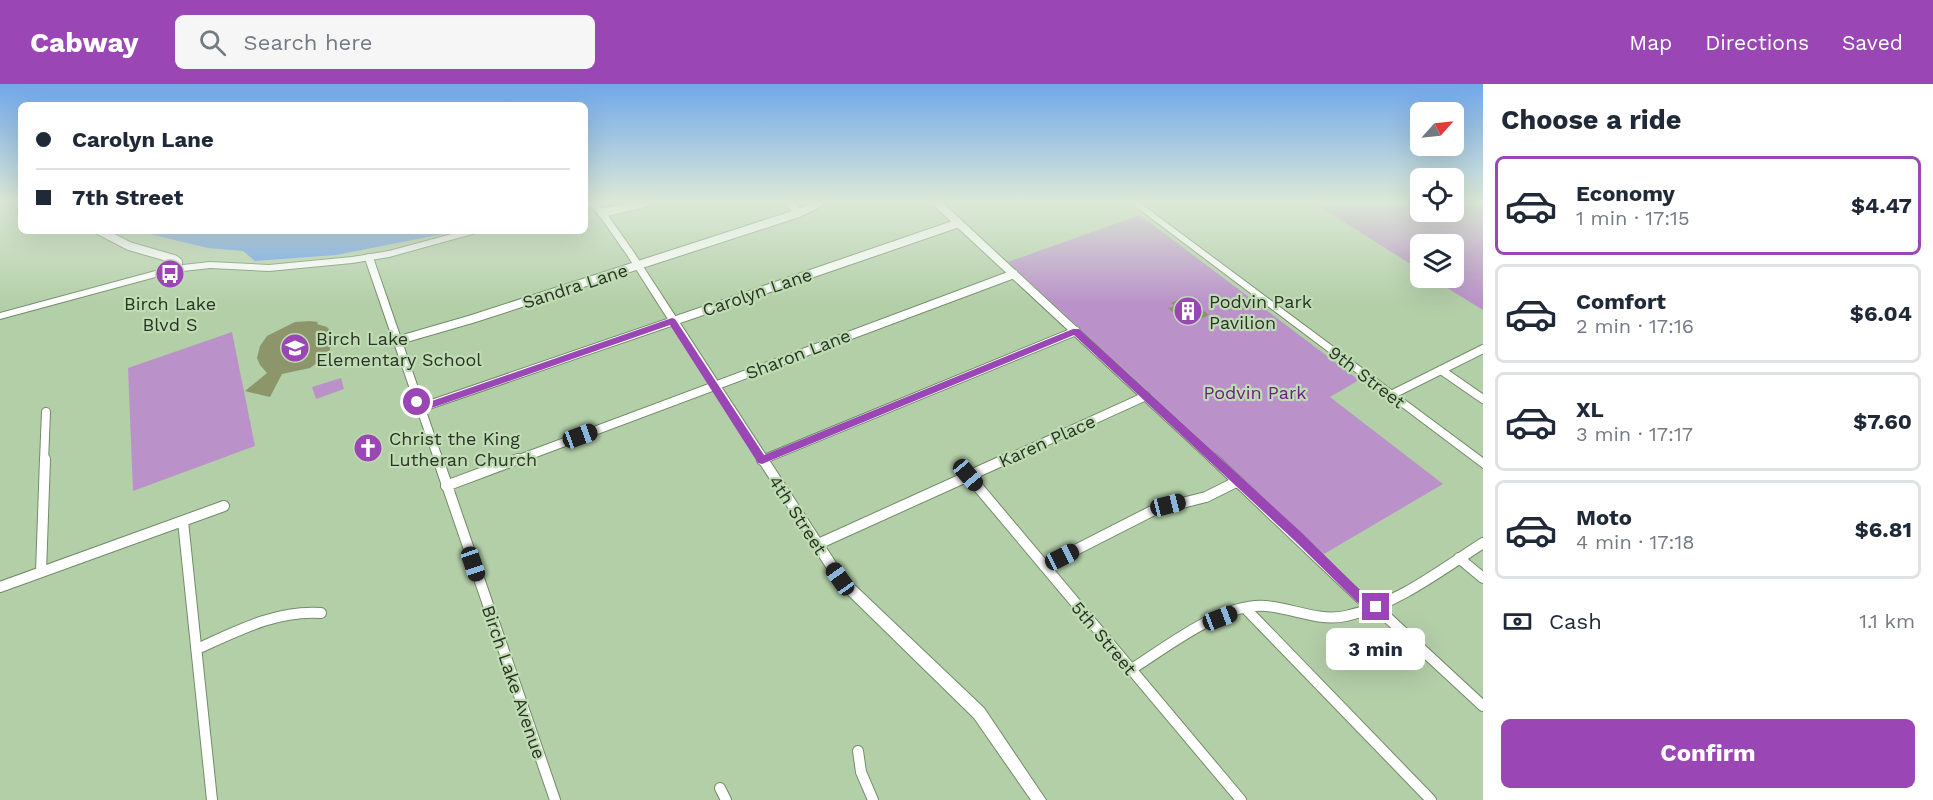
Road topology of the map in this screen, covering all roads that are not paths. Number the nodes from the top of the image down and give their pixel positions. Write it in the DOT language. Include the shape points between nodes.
graph roads {
  1 [pos="110,236"];
  2 [pos="452,236"];
  3 [pos="618,236"];
  4 [pos="728,236"];
  5 [pos="920,236"];
  6 [pos="973,236"];
  7 [pos="1181,236"];
  8 [pos="369,258"];
  9 [pos="638,266"];
  10 [pos="177,269"];
  11 [pos="1014,274"];
  12 [pos="0,316"];
  13 [pos="672,321"];
  14 [pos="1076,331"];
  15 [pos="396,341"];
  16 [pos="1483,349"];
  17 [pos="1441,370"];
  18 [pos="714,386"];
  19 [pos="1391,394"];
  20 [pos="1146,396"];
  21 [pos="1483,399"];
  22 [pos="420,408"];
  23 [pos="46,412"];
  24 [pos="762,460"];
  25 [pos="1483,464"];
  26 [pos="968,475"];
  27 [pos="1238,481"];
  28 [pos="446,486"];
  29 [pos="224,506"];
  30 [pos="183,521"];
  31 [pos="1483,543"];
  32 [pos="816,545"];
  33 [pos="1459,558"];
  34 [pos="1044,566"];
  35 [pos="41,572"];
  36 [pos="1483,578"];
  37 [pos="0,588"];
  38 [pos="1376,607"];
  39 [pos="1245,608"];
  40 [pos="321,613"];
  41 [pos="197,649"];
  42 [pos="1130,670"];
  43 [pos="1483,706"];
  44 [pos="858,751"];
  45 [pos="720,788"];
  46 [pos="212,800"];
  47 [pos="555,800"];
  48 [pos="726,800"];
  49 [pos="873,800"];
  50 [pos="1039,800"];
  51 [pos="1240,800"];
  52 [pos="1431,800"];
  1 -- 10 [label="street" via="174,259"];
  2 -- 8 [label="street"];
  3 -- 9 [label="street, 4th Street"];
  4 -- 9 [label="street, Sandra Lane"];
  5 -- 13 [label="street, Carolyn Lane"];
  6 -- 11 [label="street"];
  7 -- 19 [label="street, 9th Street"];
  8 -- 10 [label="street" via="269,268 210,265"];
  8 -- 15 [label="street, Birch Lake Avenue"];
  9 -- 13 [label="street, 4th Street"];
  9 -- 15 [label="street, Sandra Lane"];
  10 -- 12 [label="street"];
  11 -- 14 [label="street"];
  11 -- 18 [label="street, Sharon Lane"];
  13 -- 18 [label="street, 4th Street"];
  13 -- 22 [label="street, Carolyn Lane"];
  14 -- 20 [label="street"];
  14 -- 24 [label="street"];
  15 -- 22 [label="street, Birch Lake Avenue"];
  16 -- 17 [label="street"];
  17 -- 19 [label="street"];
  17 -- 21 [label="street"];
  18 -- 24 [label="street, 4th Street"];
  18 -- 28 [label="street, Sharon Lane"];
  19 -- 25 [label="street, 9th Street"];
  20 -- 26 [label="street, Karen Place"];
  20 -- 27 [label="street"];
  22 -- 28 [label="street, Birch Lake Avenue"];
  23 -- 35 [label="street"];
  24 -- 32 [label="street, 4th Street"];
  26 -- 32 [label="street, Karen Place"];
  26 -- 34 [label="street, 5th Street"];
  27 -- 34 [label="street" via="1206,497 1154,510"];
  27 -- 38 [label="street" via="1361,599"];
  28 -- 47 [label="street, Birch Lake Avenue"];
  29 -- 30 [label="street"];
  30 -- 35 [label="street"];
  30 -- 41 [label="street"];
  31 -- 33 [label="street"];
  32 -- 50 [label="street, 4th Street" via="851,591 979,713"];
  33 -- 36 [label="street"];
  33 -- 38 [label="street"];
  34 -- 42 [label="street, 5th Street"];
  35 -- 37 [label="street"];
  38 -- 39 [label="street" via="1328,618 1281,608"];
  38 -- 43 [label="street"];
  39 -- 42 [label="street" via="1220,618"];
  39 -- 52 [label="street"];
  40 -- 41 [label="street" via="284,614"];
  41 -- 46 [label="street"];
  42 -- 51 [label="street, 5th Street"];
  44 -- 49 [label="street" via="861,772"];
  45 -- 48 [label="street"];
}
